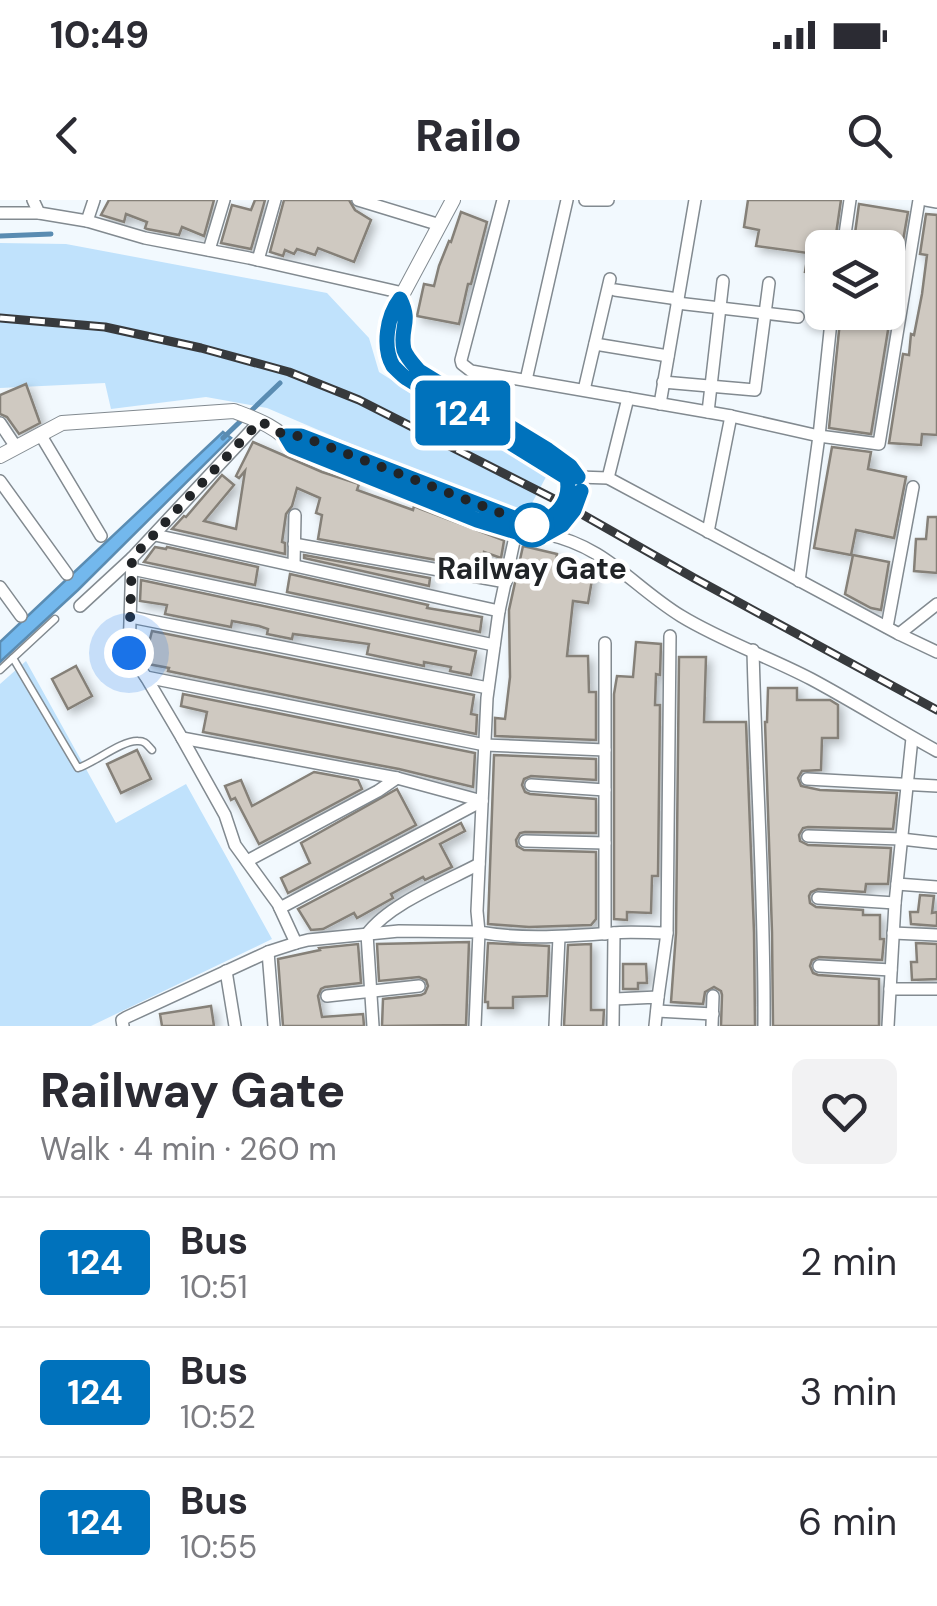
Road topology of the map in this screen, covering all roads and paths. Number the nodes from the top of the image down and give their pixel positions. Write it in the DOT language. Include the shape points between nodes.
graph roads {
  1 [pos="34,200"];
  2 [pos="94,200"];
  3 [pos="224,200"];
  4 [pos="275,200"];
  5 [pos="453,200"];
  6 [pos="503,200"];
  7 [pos="567,200"];
  8 [pos="585,200"];
  9 [pos="608,200"];
  10 [pos="694,200"];
  11 [pos="850,200"];
  12 [pos="922,200"];
  13 [pos="366,201"];
  14 [pos="937,202"];
  15 [pos="0,213"];
  16 [pos="39,213"];
  17 [pos="87,221"];
  18 [pos="440,224"];
  19 [pos="846,230"];
  20 [pos="209,250"];
  21 [pos="258,260"];
  22 [pos="723,281"];
  23 [pos="769,283"];
  24 [pos="401,296"];
  25 [pos="678,301"];
  26 [pos="721,308"];
  27 [pos="764,314"];
  28 [pos="798,316"];
  29 [pos="830,330"];
  30 [pos="595,344"];
  31 [pos="668,356"];
  32 [pos="526,380"];
  33 [pos="664,382"];
  34 [pos="711,386"];
  35 [pos="584,390"];
  36 [pos="628,398"];
  37 [pos="660,404"];
  38 [pos="708,412"];
  39 [pos="731,416"];
  40 [pos="257,420"];
  41 [pos="0,423"];
  42 [pos="40,434"];
  43 [pos="286,436"];
  44 [pos="819,436"];
  45 [pos="16,447"];
  46 [pos="0,456"];
  47 [pos="578,477"];
  48 [pos="608,478"];
  49 [pos="0,482"];
  50 [pos="913,487"];
  51 [pos="294,515"];
  52 [pos="516,532"];
  53 [pos="708,532"];
  54 [pos="155,534"];
  55 [pos="546,534"];
  56 [pos="101,536"];
  57 [pos="294,544"];
  58 [pos="132,563"];
  59 [pos="294,566"];
  60 [pos="67,574"];
  61 [pos="800,581"];
  62 [pos="506,582"];
  63 [pos="0,586"];
  64 [pos="937,604"];
  65 [pos="80,606"];
  66 [pos="499,611"];
  67 [pos="21,616"];
  68 [pos="131,617"];
  69 [pos="55,619"];
  70 [pos="893,631"];
  71 [pos="670,636"];
  72 [pos="606,643"];
  73 [pos="494,644"];
  74 [pos="753,650"];
  75 [pos="937,652"];
  76 [pos="13,658"];
  77 [pos="0,670"];
  78 [pos="146,677"];
  79 [pos="488,688"];
  80 [pos="182,738"];
  81 [pos="912,738"];
  82 [pos="485,744"];
  83 [pos="152,750"];
  84 [pos="605,750"];
  85 [pos="937,751"];
  86 [pos="397,778"];
  87 [pos="807,779"];
  88 [pos="531,785"];
  89 [pos="907,785"];
  90 [pos="937,786"];
  91 [pos="605,790"];
  92 [pos="482,801"];
  93 [pos="808,836"];
  94 [pos="902,839"];
  95 [pos="525,841"];
  96 [pos="605,843"];
  97 [pos="937,843"];
  98 [pos="247,861"];
  99 [pos="479,864"];
  100 [pos="897,884"];
  101 [pos="937,887"];
  102 [pos="818,898"];
  103 [pos="895,903"];
  104 [pos="280,908"];
  105 [pos="479,932"];
  106 [pos="609,933"];
  107 [pos="668,933"];
  108 [pos="367,934"];
  109 [pos="893,934"];
  110 [pos="937,934"];
  111 [pos="559,936"];
  112 [pos="296,944"];
  113 [pos="268,952"];
  114 [pos="819,966"];
  115 [pos="891,970"];
  116 [pos="226,971"];
  117 [pos="419,986"];
  118 [pos="890,989"];
  119 [pos="937,989"];
  120 [pos="371,991"];
  121 [pos="327,996"];
  122 [pos="713,996"];
  123 [pos="615,999"];
  124 [pos="657,1004"];
  125 [pos="712,1020"];
  126 [pos="123,1026"];
  127 [pos="235,1026"];
  128 [pos="274,1026"];
  129 [pos="373,1026"];
  130 [pos="475,1026"];
  131 [pos="555,1026"];
  132 [pos="613,1026"];
  133 [pos="655,1026"];
  134 [pos="764,1026"];
  135 [pos="888,1026"];
  1 -- 16 [label="street"];
  2 -- 17 [label="street"];
  3 -- 20 [label="street"];
  4 -- 21 [label="street"];
  5 -- 18 [label="street"];
  6 -- 32 [label="street" via="461,360 472,371"];
  7 -- 32 [label="street"];
  8 -- 9 [label="street"];
  10 -- 25 [label="street"];
  11 -- 19 [label="street"];
  12 -- 14 [label="street"];
  12 -- 44 [label="street" via="879,444"];
  13 -- 18 [label="street"];
  15 -- 16 [label="street"];
  16 -- 17 [label="street"];
  17 -- 20 [label="street"];
  18 -- 24 [label="street"];
  20 -- 21 [label="street"];
  21 -- 24 [label="street"];
  22 -- 26 [label="street"];
  23 -- 27 [label="street"];
  24 -- 43 [label="street" via="386,341 394,366 567,478 564,504 546,522 532,525 301,436"];
  24 -- 47 [label="street" via="405,354 419,371 548,450"];
  25 -- 26 [label="street"];
  25 -- 30 [label="street" via="612,284"];
  25 -- 31 [label="street"];
  26 -- 27 [label="street"];
  26 -- 34 [label="street"];
  27 -- 28 [label="street"];
  27 -- 34 [label="street" via="761,391"];
  29 -- 44 [label="street"];
  30 -- 31 [label="street"];
  30 -- 35 [label="street"];
  31 -- 33 [label="street"];
  32 -- 35 [label="street"];
  33 -- 34 [label="street"];
  33 -- 37 [label="street"];
  34 -- 38 [label="street"];
  35 -- 36 [label="street"];
  36 -- 37 [label="street"];
  36 -- 48 [label="street"];
  37 -- 38 [label="street"];
  38 -- 39 [label="street"];
  39 -- 44 [label="street"];
  39 -- 53 [label="street"];
  40 -- 42 [label="street" via="234,411 62,423"];
  40 -- 43 [label="street"];
  40 -- 54 [label="street"];
  41 -- 45 [label="street"];
  42 -- 45 [label="street"];
  42 -- 56 [label="street"];
  43 -- 52 [label="street" via="292,446"];
  44 -- 61 [label="street"];
  45 -- 46 [label="street"];
  47 -- 48 [label="street"];
  47 -- 55 [label="street" via="574,510"];
  48 -- 53 [label="street"];
  49 -- 60 [label="street"];
  50 -- 70 [label="street"];
  51 -- 57 [label="street"];
  52 -- 55 [label="street"];
  52 -- 62 [label="street"];
  53 -- 61 [label="street"];
  54 -- 58 [label="street"];
  54 -- 59 [label="street"];
  55 -- 74 [label="street" via="587,547 684,618"];
  57 -- 59 [label="street"];
  57 -- 62 [label="street"];
  58 -- 65 [label="street"];
  58 -- 68 [label="street"];
  58 -- 73 [label="street"];
  59 -- 66 [label="street"];
  61 -- 70 [label="street"];
  62 -- 66 [label="street"];
  63 -- 67 [label="street"];
  64 -- 70 [label="street"];
  66 -- 73 [label="street"];
  68 -- 78 [label="street" via="129,653"];
  68 -- 79 [label="street"];
  69 -- 76 [label="lane"];
  70 -- 75 [label="street"];
  71 -- 107 [label="street"];
  72 -- 84 [label="street"];
  73 -- 79 [label="street"];
  74 -- 81 [label="street"];
  74 -- 134 [label="street"];
  76 -- 77 [label="lane"];
  76 -- 83 [label="lane" via="78,768 125,744 139,741"];
  78 -- 80 [label="street"];
  78 -- 82 [label="street"];
  79 -- 82 [label="street"];
  80 -- 86 [label="street"];
  80 -- 98 [label="street"];
  81 -- 85 [label="street"];
  81 -- 89 [label="street"];
  82 -- 84 [label="street"];
  82 -- 92 [label="street"];
  84 -- 91 [label="street"];
  86 -- 92 [label="street"];
  86 -- 98 [label="street"];
  87 -- 89 [label="street"];
  88 -- 91 [label="street"];
  89 -- 90 [label="street"];
  89 -- 94 [label="street"];
  91 -- 96 [label="street"];
  92 -- 99 [label="street"];
  92 -- 104 [label="street"];
  93 -- 94 [label="street"];
  94 -- 97 [label="street"];
  94 -- 100 [label="street"];
  95 -- 96 [label="street"];
  96 -- 106 [label="street"];
  98 -- 104 [label="street"];
  99 -- 105 [label="street"];
  99 -- 108 [label="street" via="389,912"];
  100 -- 101 [label="street"];
  100 -- 103 [label="street"];
  102 -- 103 [label="street"];
  103 -- 109 [label="street"];
  104 -- 112 [label="street"];
  105 -- 108 [label="street"];
  105 -- 111 [label="street"];
  105 -- 130 [label="street"];
  106 -- 107 [label="street"];
  106 -- 111 [label="street"];
  106 -- 123 [label="street"];
  107 -- 124 [label="street"];
  108 -- 112 [label="street"];
  108 -- 120 [label="street"];
  109 -- 110 [label="street"];
  109 -- 115 [label="street"];
  111 -- 131 [label="street"];
  112 -- 113 [label="street"];
  113 -- 116 [label="street"];
  113 -- 128 [label="street"];
  114 -- 115 [label="street"];
  115 -- 118 [label="street"];
  116 -- 126 [label="street" via="127,1017"];
  116 -- 127 [label="street"];
  117 -- 120 [label="street"];
  118 -- 119 [label="street"];
  118 -- 135 [label="street"];
  120 -- 121 [label="street"];
  120 -- 129 [label="street"];
  122 -- 125 [label="street"];
  123 -- 124 [label="street"];
  123 -- 132 [label="street"];
  124 -- 125 [label="street"];
  124 -- 133 [label="street"];
}
